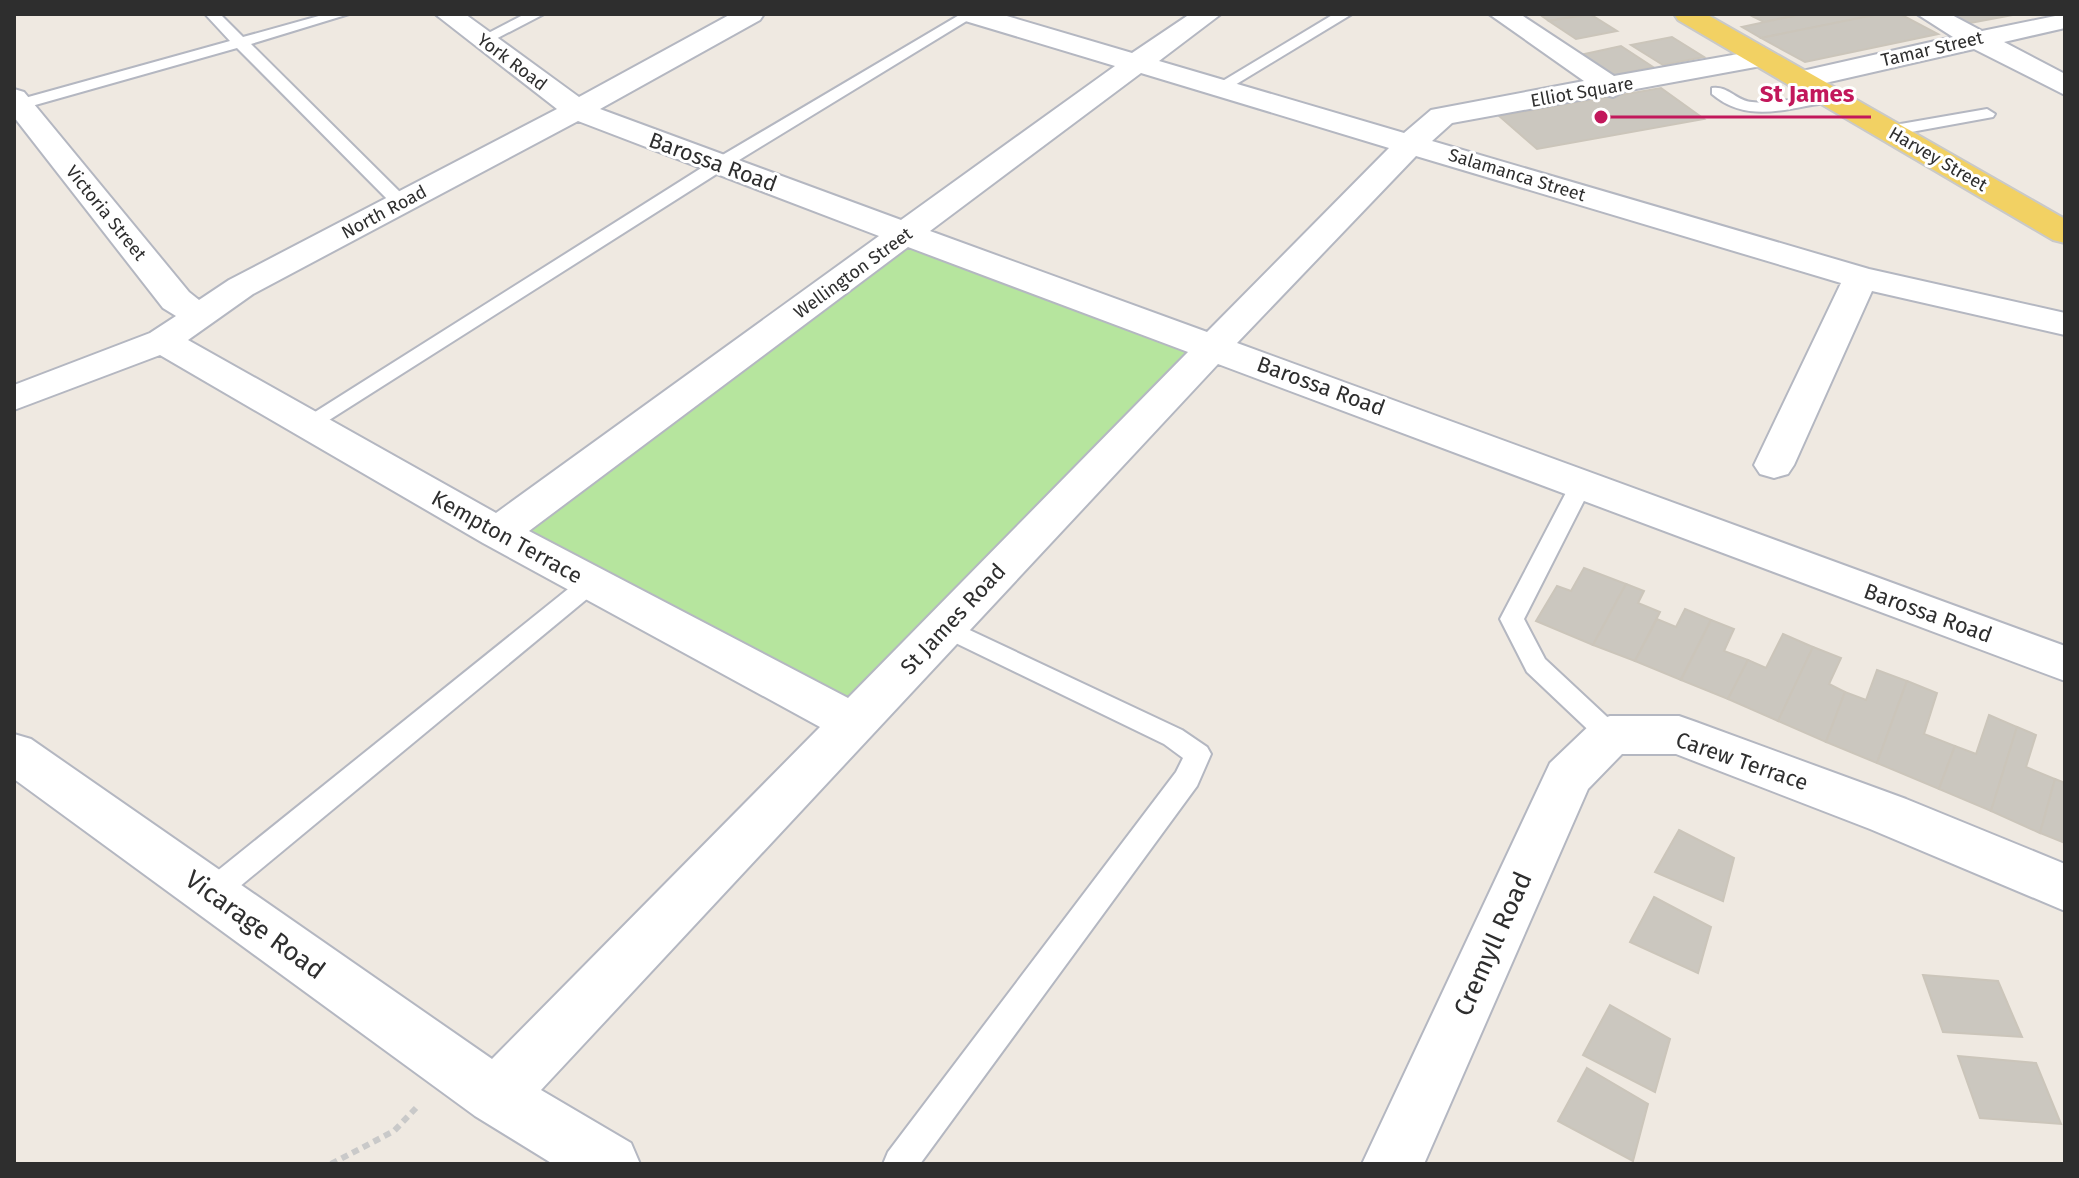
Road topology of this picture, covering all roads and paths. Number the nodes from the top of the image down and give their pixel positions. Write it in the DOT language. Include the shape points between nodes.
graph roads {
  1 [pos="212,14"];
  2 [pos="342,14"];
  3 [pos="448,14"];
  4 [pos="537,14"];
  5 [pos="751,14"];
  6 [pos="971,14"];
  7 [pos="1208,14"];
  8 [pos="1345,14"];
  9 [pos="1502,14"];
  10 [pos="1687,14"];
  11 [pos="1930,14"];
  12 [pos="2065,20"];
  13 [pos="1975,38"];
  14 [pos="483,40"];
  15 [pos="242,42"];
  16 [pos="1761,58"];
  17 [pos="1135,64"];
  18 [pos="1799,80"];
  19 [pos="2065,86"];
  20 [pos="1219,88"];
  21 [pos="1613,88"];
  22 [pos="1718,91"];
  23 [pos="1828,97"];
  24 [pos="16,103"];
  25 [pos="577,110"];
  26 [pos="1987,114"];
  27 [pos="1889,131"];
  28 [pos="1411,143"];
  29 [pos="720,164"];
  30 [pos="401,203"];
  31 [pos="2065,233"];
  32 [pos="907,234"];
  33 [pos="1861,278"];
  34 [pos="199,315"];
  35 [pos="2065,324"];
  36 [pos="163,341"];
  37 [pos="1213,346"];
  38 [pos="14,398"];
  39 [pos="307,424"];
  40 [pos="1774,465"];
  41 [pos="1582,483"];
  42 [pos="498,533"];
  43 [pos="591,583"];
  44 [pos="944,627"];
  45 [pos="2065,664"];
  46 [pos="856,724"];
  47 [pos="1610,735"];
  48 [pos="14,753"];
  49 [pos="2065,888"];
  50 [pos="211,893"];
  51 [pos="475,1082"];
  52 [pos="331,1164"];
  53 [pos="609,1164"];
  54 [pos="900,1164"];
  55 [pos="1393,1164"];
  1 -- 15 [label="lane"];
  2 -- 15 [label="lane"];
  3 -- 14 [label="street, York Road"];
  4 -- 14 [label="lane"];
  5 -- 25 [label="street, North Road"];
  6 -- 17 [label="street, Salamanca Street"];
  6 -- 29 [label="lane"];
  7 -- 17 [label="street, Wellington Street"];
  8 -- 20 [label="lane"];
  9 -- 21 [label="street"];
  10 -- 16 [label="main road, Harvey Street"];
  11 -- 13 [label="street"];
  12 -- 13 [label="street, Tamar Street"];
  13 -- 18 [label="street, Tamar Street"];
  13 -- 19 [label="street"];
  14 -- 25 [label="street, York Road"];
  15 -- 24 [label="lane"];
  15 -- 30 [label="lane"];
  16 -- 18 [label="main road, Harvey Street"];
  16 -- 21 [label="street, Elliot Square"];
  17 -- 20 [label="street, Salamanca Street"];
  17 -- 32 [label="street, Wellington Street"];
  18 -- 23 [label="main road, Harvey Street"];
  20 -- 28 [label="street, Salamanca Street"];
  21 -- 28 [label="street, Elliot Square" via="1442,116"];
  22 -- 23 [label="lane" via="1729,103 1754,108"];
  23 -- 27 [label="main road, Harvey Street"];
  24 -- 34 [label="street, Victoria Street" via="176,300"];
  25 -- 29 [label="street, Barossa Road"];
  25 -- 30 [label="street, North Road"];
  26 -- 27 [label="lane"];
  27 -- 31 [label="main road, Harvey Street"];
  28 -- 33 [label="street, Salamanca Street"];
  28 -- 37 [label="street, St James Road"];
  29 -- 32 [label="street, Barossa Road"];
  29 -- 39 [label="lane"];
  30 -- 34 [label="street, North Road" via="241,287"];
  32 -- 37 [label="street, Barossa Road"];
  32 -- 42 [label="street, Wellington Street"];
  33 -- 35 [label="street, Salamanca Street"];
  33 -- 40 [label="street"];
  34 -- 36 [label="street, North Road"];
  36 -- 38 [label="street, North Road"];
  36 -- 39 [label="street, Kempton Terrace"];
  37 -- 41 [label="street, Barossa Road"];
  37 -- 44 [label="street, St James Road"];
  39 -- 42 [label="street, Kempton Terrace"];
  41 -- 45 [label="street, Barossa Road"];
  41 -- 47 [label="lane" via="1512,619 1536,665"];
  42 -- 43 [label="street, Kempton Terrace"];
  43 -- 46 [label="street, Kempton Terrace"];
  43 -- 50 [label="lane"];
  44 -- 46 [label="street, St James Road"];
  44 -- 54 [label="lane" via="1198,754 1187,778"];
  46 -- 51 [label="street, St James Road"];
  47 -- 49 [label="street, Carew Terrace" via="1679,735"];
  47 -- 55 [label="street, Cremyll Road" via="1568,777"];
  48 -- 50 [label="street, Vicarage Road"];
  50 -- 51 [label="street, Vicarage Road"];
  51 -- 52 [label="path"];
  51 -- 53 [label="street, Vicarage Road"];
}
